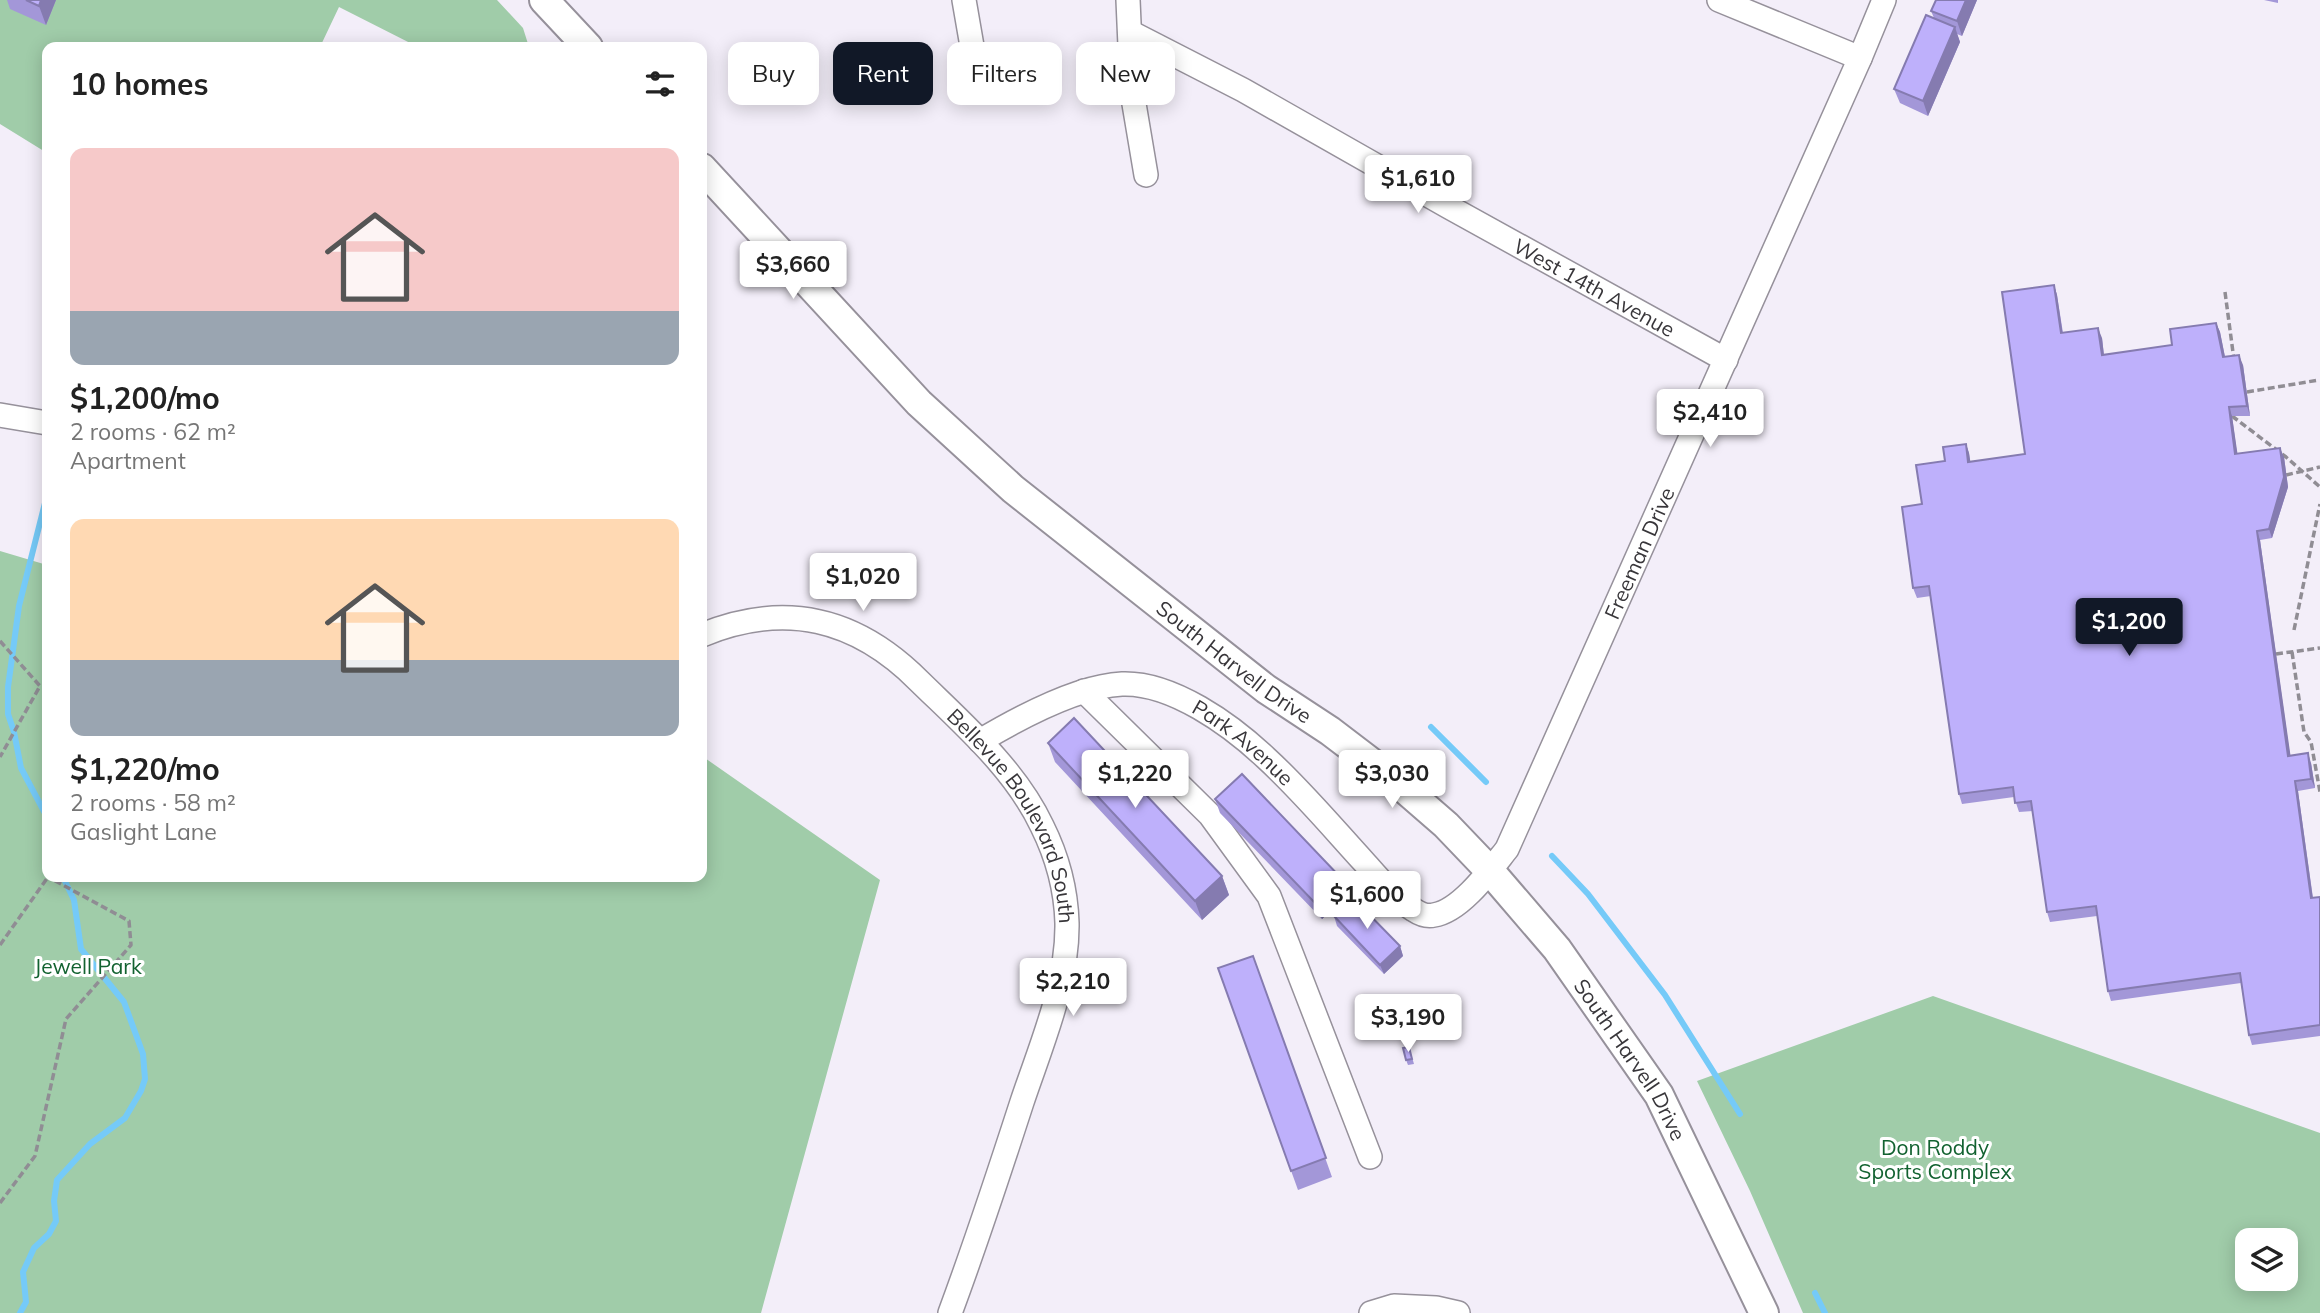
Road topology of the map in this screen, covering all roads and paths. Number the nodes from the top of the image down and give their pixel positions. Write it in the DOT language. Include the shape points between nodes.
graph roads {
  1 [pos="544,0"];
  2 [pos="964,0"];
  3 [pos="1128,0"];
  4 [pos="1719,0"];
  5 [pos="1884,0"];
  6 [pos="1130,32"];
  7 [pos="583,42"];
  8 [pos="971,42"];
  9 [pos="1860,58"];
  10 [pos="707,173"];
  11 [pos="1146,175"];
  12 [pos="2225,292"];
  13 [pos="1726,360"];
  14 [pos="2235,366"];
  15 [pos="2319,380"];
  16 [pos="2247,392"];
  17 [pos="0,415"];
  18 [pos="2232,416"];
  19 [pos="42,423"];
  20 [pos="2320,467"];
  21 [pos="2302,471"];
  22 [pos="2286,475"];
  23 [pos="2320,488"];
  24 [pos="2320,504"];
  25 [pos="2294,630"];
  26 [pos="707,633"];
  27 [pos="0,641"];
  28 [pos="2320,648"];
  29 [pos="2292,652"];
  30 [pos="2276,654"];
  31 [pos="1084,691"];
  32 [pos="980,741"];
  33 [pos="0,757"];
  34 [pos="2317,776"];
  35 [pos="2320,792"];
  36 [pos="1490,871"];
  37 [pos="44,882"];
  38 [pos="57,882"];
  39 [pos="0,945"];
  40 [pos="1370,1157"];
  41 [pos="0,1203"];
  42 [pos="950,1313"];
  43 [pos="1371,1313"];
  44 [pos="1458,1313"];
  45 [pos="1764,1313"];
  1 -- 7 [label="main road"];
  2 -- 8 [label="street"];
  3 -- 6 [label="street"];
  4 -- 9 [label="street"];
  5 -- 9 [label="street, Freeman Drive"];
  6 -- 11 [label="street" via="1132,92"];
  6 -- 13 [label="street, West 14th Avenue"];
  9 -- 13 [label="street, Freeman Drive"];
  10 -- 36 [label="main road, South Harvell Drive" via="919,403 1013,489 1266,689 1331,730 1393,779"];
  12 -- 14 [label="path"];
  13 -- 36 [label="street, Freeman Drive" via="1507,849"];
  15 -- 16 [label="path"];
  17 -- 19 [label="street"];
  18 -- 21 [label="path"];
  20 -- 21 [label="path"];
  21 -- 22 [label="path"];
  21 -- 23 [label="path"];
  24 -- 25 [label="path"];
  26 -- 32 [label="street, Bellevue Boulevard South" via="728,624 772,617 812,619 842,627 876,644 904,666"];
  27 -- 33 [label="path" via="40,686"];
  28 -- 29 [label="path"];
  29 -- 30 [label="path"];
  29 -- 34 [label="path" via="2304,732 2311,742"];
  31 -- 32 [label="street, Park Avenue"];
  31 -- 36 [label="street, Park Avenue" via="1122,684 1145,686 1194,705 1266,757 1403,903 1423,915 1445,912"];
  31 -- 40 [label="street" via="1210,815 1269,896"];
  32 -- 42 [label="street, Bellevue Boulevard South" via="1027,799 1051,844 1065,897 1066,942 1052,1014"];
  34 -- 35 [label="path"];
  36 -- 45 [label="main road, South Harvell Drive" via="1557,950 1659,1095"];
  37 -- 39 [label="path"];
  38 -- 41 [label="path" via="129,921 131,945 66,1019 34,1156"];
  43 -- 44 [label="street" via="1394,1306"];
}
